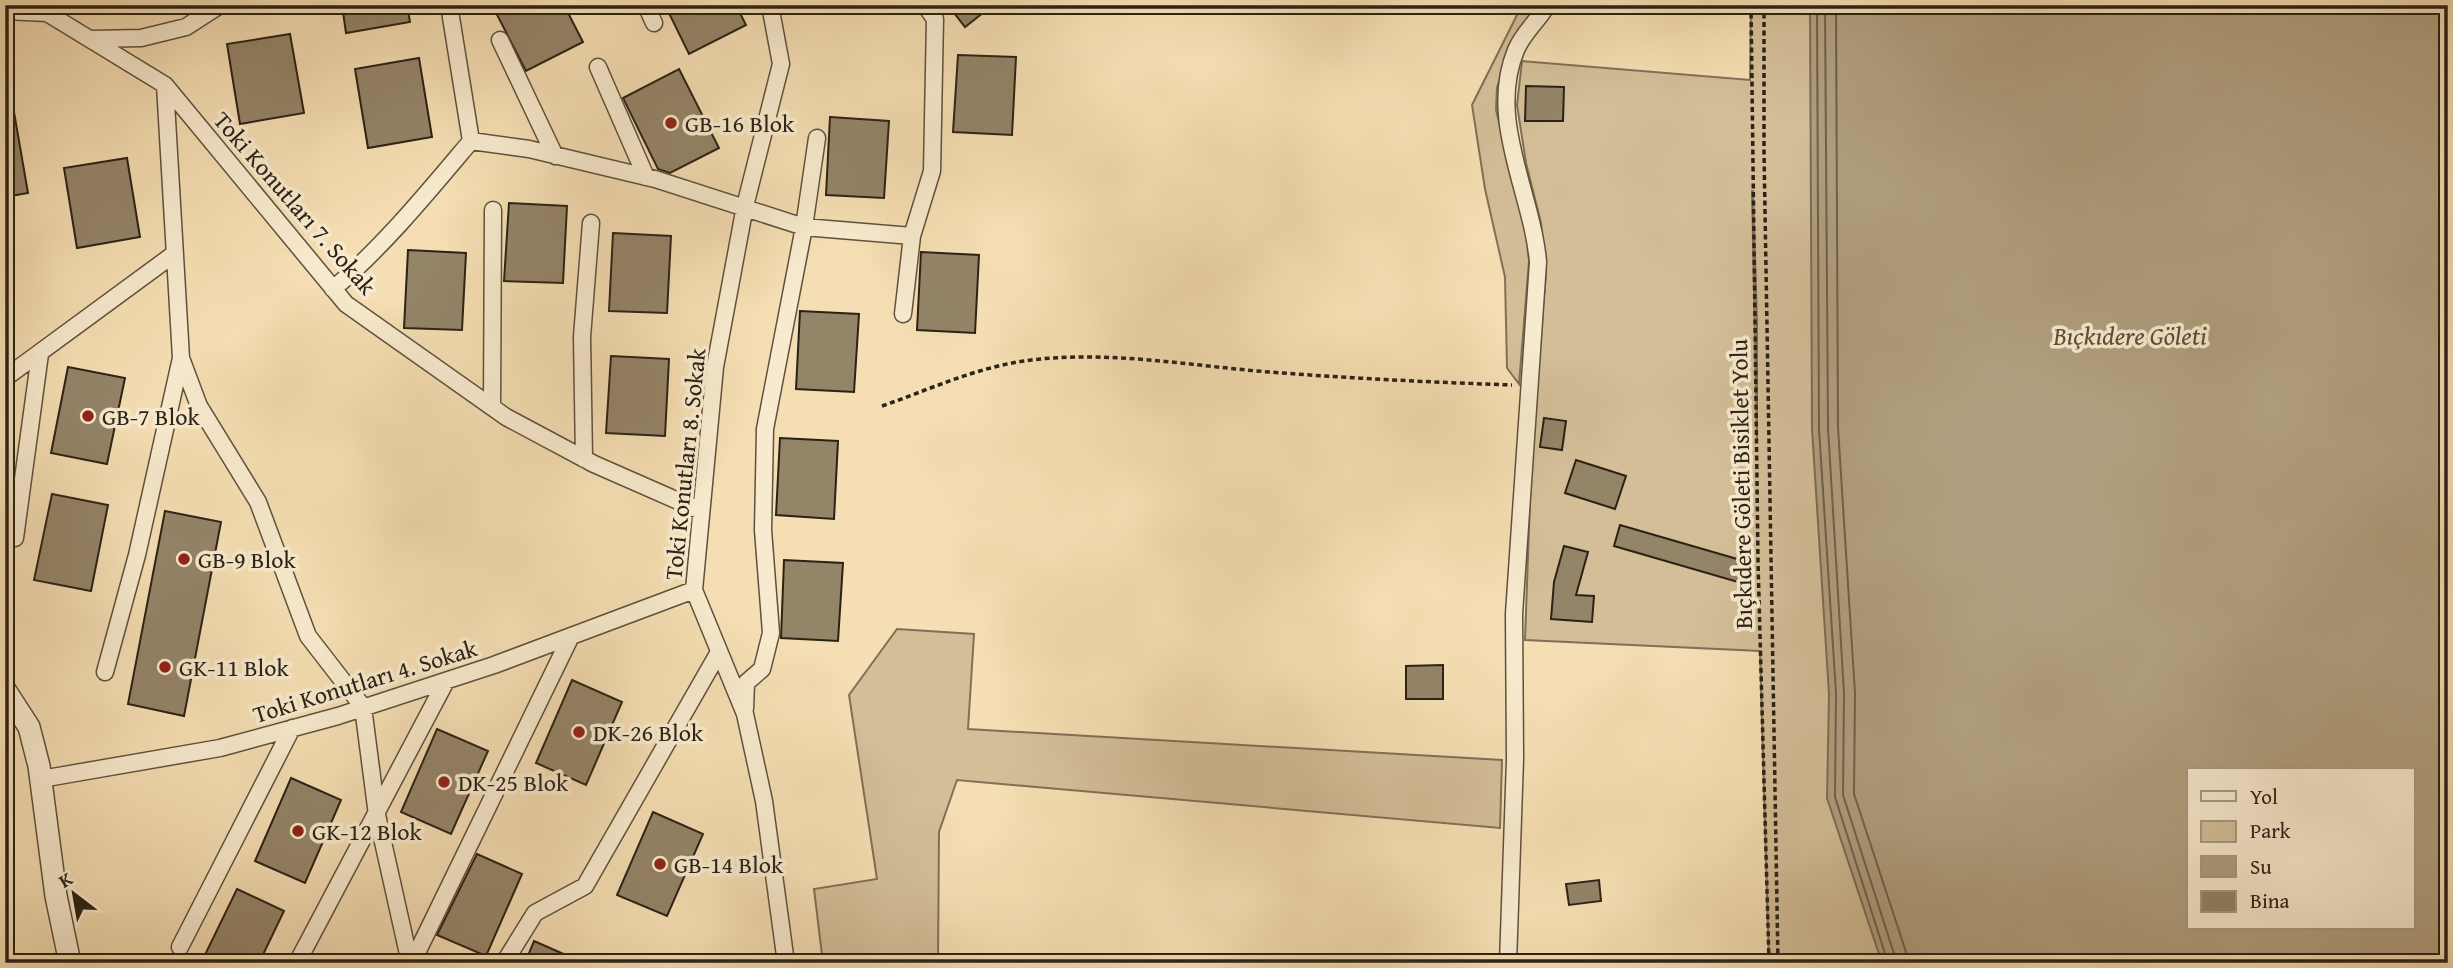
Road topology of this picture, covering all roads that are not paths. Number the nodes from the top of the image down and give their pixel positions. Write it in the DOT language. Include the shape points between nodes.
graph roads {
  1 [pos="220,5"];
  2 [pos="449,5"];
  3 [pos="646,5"];
  4 [pos="770,5"];
  5 [pos="925,5"];
  6 [pos="1547,5"];
  7 [pos="5,11"];
  8 [pos="654,23"];
  9 [pos="90,39"];
  10 [pos="500,40"];
  11 [pos="598,67"];
  12 [pos="165,85"];
  13 [pos="817,138"];
  14 [pos="471,141"];
  15 [pos="555,156"];
  16 [pos="646,177"];
  17 [pos="745,206"];
  18 [pos="493,210"];
  19 [pos="591,223"];
  20 [pos="804,227"];
  21 [pos="912,236"];
  22 [pos="174,254"];
  23 [pos="333,289"];
  24 [pos="903,314"];
  25 [pos="40,354"];
  26 [pos="181,358"];
  27 [pos="5,378"];
  28 [pos="492,407"];
  29 [pos="584,459"];
  30 [pos="701,511"];
  31 [pos="15,538"];
  32 [pos="694,590"];
  33 [pos="571,636"];
  34 [pos="719,652"];
  35 [pos="105,672"];
  36 [pos="446,681"];
  37 [pos="5,690"];
  38 [pos="363,707"];
  39 [pos="745,715"];
  40 [pos="292,728"];
  41 [pos="40,779"];
  42 [pos="377,815"];
  43 [pos="180,947"];
  44 [pos="70,963"];
  45 [pos="297,963"];
  46 [pos="411,963"];
  47 [pos="504,963"];
  48 [pos="786,963"];
  49 [pos="1508,963"];
  1 -- 9 [label="street" via="186,27 141,38"];
  2 -- 14 [label="street"];
  3 -- 8 [label="street"];
  4 -- 17 [label="street, Toki Konutları 8. Sokak" via="781,64"];
  5 -- 21 [label="street" via="935,19 932,171"];
  6 -- 49 [label="street" via="1517,48 1507,93 1508,130 1536,235 1538,262 1514,614"];
  7 -- 9 [label="street, Toki Konutları 7. Sokak" via="47,12"];
  9 -- 12 [label="street, Toki Konutları 7. Sokak"];
  10 -- 15 [label="street"];
  11 -- 16 [label="street"];
  12 -- 22 [label="street"];
  12 -- 23 [label="street, Toki Konutları 7. Sokak"];
  13 -- 20 [label="street"];
  14 -- 15 [label="street"];
  14 -- 23 [label="street" via="355,271"];
  15 -- 16 [label="street"];
  16 -- 17 [label="street"];
  17 -- 20 [label="street"];
  17 -- 30 [label="street, Toki Konutları 8. Sokak" via="715,367"];
  18 -- 28 [label="street"];
  19 -- 29 [label="street" via="582,337"];
  20 -- 21 [label="street"];
  20 -- 39 [label="street" via="765,429 763,530 771,632 762,668 746,683"];
  21 -- 24 [label="street"];
  22 -- 25 [label="street"];
  22 -- 26 [label="street"];
  23 -- 28 [label="street, Toki Konutları 7. Sokak" via="346,304"];
  25 -- 27 [label="street"];
  25 -- 31 [label="street"];
  26 -- 35 [label="street" via="137,555"];
  26 -- 38 [label="street" via="199,406 258,502 307,636"];
  28 -- 29 [label="street, Toki Konutları 7. Sokak"];
  29 -- 30 [label="street, Toki Konutları 7. Sokak"];
  30 -- 32 [label="street, Toki Konutları 8. Sokak"];
  32 -- 33 [label="street, Toki Konutları 4. Sokak"];
  32 -- 34 [label="street, Toki Konutları 8. Sokak"];
  33 -- 36 [label="street, Toki Konutları 4. Sokak"];
  33 -- 46 [label="street"];
  34 -- 39 [label="street, Toki Konutları 8. Sokak"];
  34 -- 47 [label="street" via="585,886 535,913"];
  36 -- 38 [label="street, Toki Konutları 4. Sokak"];
  36 -- 42 [label="street"];
  37 -- 41 [label="street" via="29,727"];
  38 -- 40 [label="street, Toki Konutları 4. Sokak"];
  38 -- 42 [label="street"];
  39 -- 48 [label="street, Toki Konutları 8. Sokak" via="764,802"];
  40 -- 41 [label="street, Toki Konutları 4. Sokak" via="220,748"];
  40 -- 43 [label="street"];
  41 -- 44 [label="street"];
  42 -- 45 [label="street"];
  42 -- 46 [label="street"];
}
